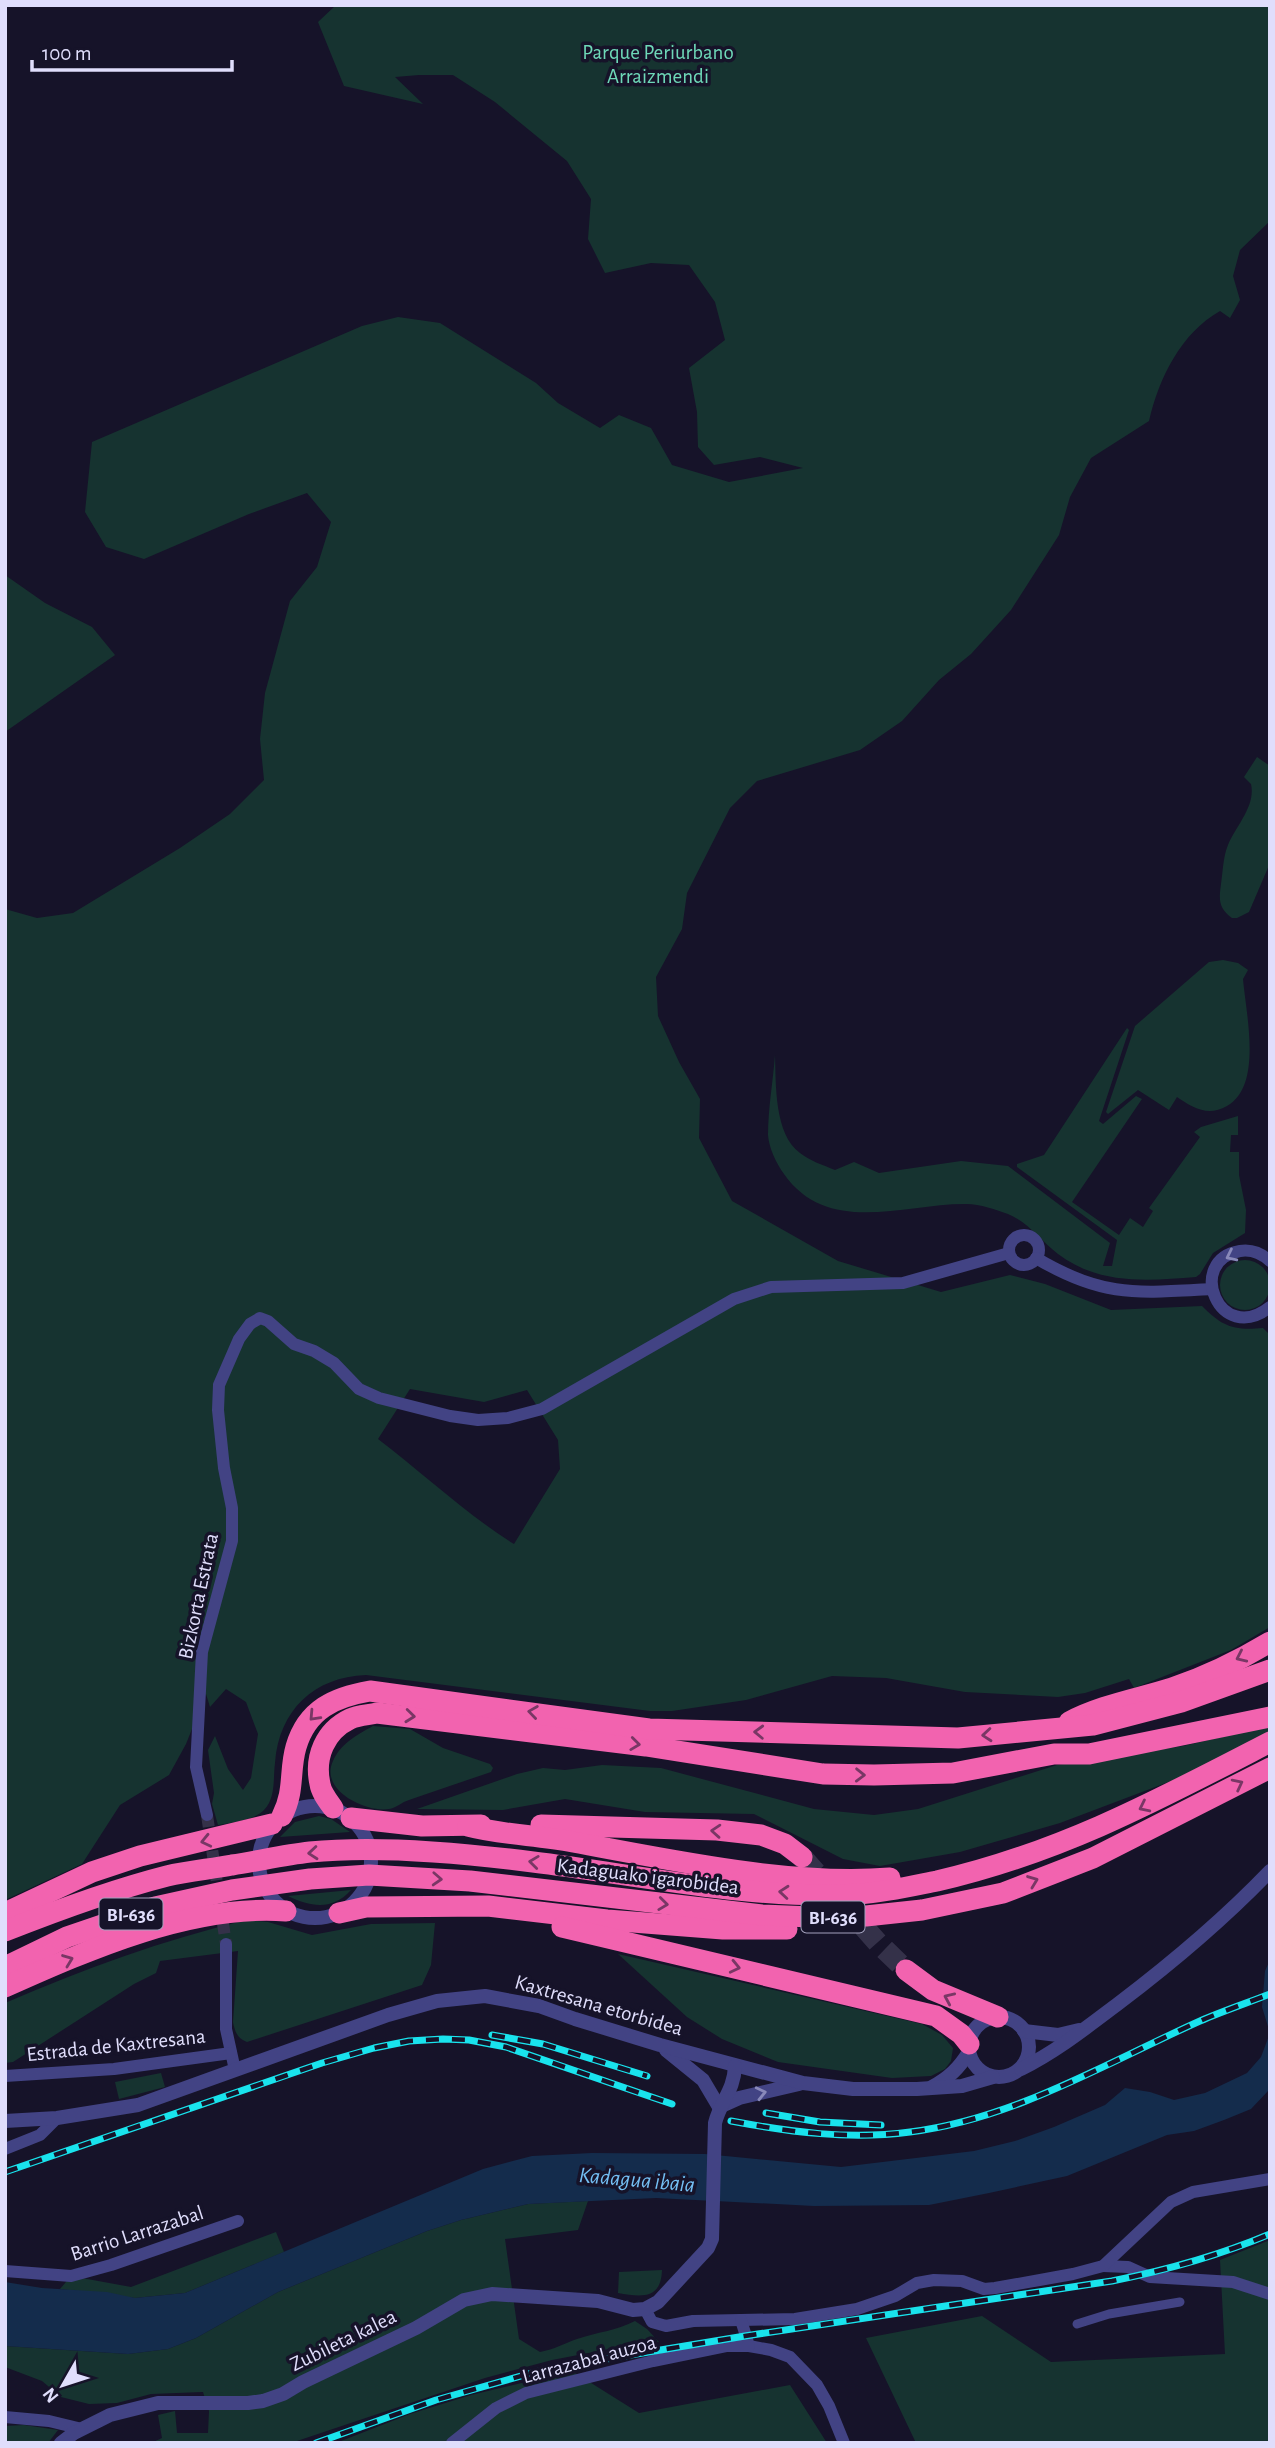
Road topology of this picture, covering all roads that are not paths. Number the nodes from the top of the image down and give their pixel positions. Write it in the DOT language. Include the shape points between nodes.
graph roads {
  1 [pos="1009,1253"];
  2 [pos="1036,1258"];
  3 [pos="1270,1261"];
  4 [pos="1212,1289"];
  5 [pos="1270,1308"];
  6 [pos="1270,1642"];
  7 [pos="1270,1670"];
  8 [pos="1270,1685"];
  9 [pos="1270,1717"];
  10 [pos="1055,1729"];
  11 [pos="1270,1742"];
  12 [pos="1054,1754"];
  13 [pos="1270,1768"];
  14 [pos="207,1815"];
  15 [pos="348,1818"];
  16 [pos="273,1825"];
  17 [pos="468,1826"];
  18 [pos="802,1857"];
  19 [pos="1270,1871"];
  20 [pos="955,1876"];
  21 [pos="1003,1893"];
  22 [pos="429,1908"];
  23 [pos="286,1911"];
  24 [pos="5,1913"];
  25 [pos="339,1913"];
  26 [pos="5,1931"];
  27 [pos="226,1944"];
  28 [pos="5,1967"];
  29 [pos="906,1970"];
  30 [pos="5,1987"];
  31 [pos="998,2017"];
  32 [pos="1090,2025"];
  33 [pos="1024,2031"];
  34 [pos="660,2045"];
  35 [pos="969,2048"];
  36 [pos="231,2053"];
  37 [pos="735,2066"];
  38 [pos="1021,2069"];
  39 [pos="229,2073"];
  40 [pos="5,2076"];
  41 [pos="993,2077"];
  42 [pos="803,2083"];
  43 [pos="931,2087"];
  44 [pos="719,2107"];
  45 [pos="57,2118"];
  46 [pos="5,2121"];
  47 [pos="5,2149"];
  48 [pos="1270,2179"];
  49 [pos="238,2221"];
  50 [pos="1103,2266"];
  51 [pos="5,2271"];
  52 [pos="1270,2294"];
  53 [pos="1180,2302"];
  54 [pos="645,2309"];
  55 [pos="741,2320"];
  56 [pos="1077,2324"];
  57 [pos="749,2346"];
  58 [pos="5,2417"];
  59 [pos="82,2429"];
  60 [pos="61,2443"];
  61 [pos="452,2443"];
  62 [pos="844,2443"];
  1 -- 2 [label="street" via="1018,1264"];
  1 -- 2 [label="street" via="1014,1238 1027,1236 1037,1245"];
  1 -- 14 [label="street, Bizkorta Estrata" via="903,1283 771,1287 734,1299 542,1409 508,1418 450,1416 379,1398 359,1389 334,1363 294,1344 268,1321 260,1318 250,1324 219,1385 232,1541 202,1652 196,1766"];
  2 -- 4 [label="street" via="1062,1274 1118,1291"];
  3 -- 4 [label="street, one-way" via="1255,1251 1233,1252 1216,1267"];
  4 -- 5 [label="street" via="1221,1308 1240,1317"];
  6 -- 10 [label="highway, one-way" via="1174,1687 1088,1712"];
  7 -- 10 [label="highway" via="1181,1702 1093,1725"];
  8 -- 12 [label="highway"];
  9 -- 12 [label="highway" via="1089,1754"];
  10 -- 16 [label="highway, one-way" via="958,1738 649,1729 370,1690 341,1696 321,1708 305,1726 296,1747 289,1802"];
  11 -- 20 [label="highway, Kadaguako igarobidea / BI-636, one-way" via="1099,1827 1000,1865"];
  15 -- 12 [label="highway, one-way" via="320,1786 318,1762 323,1744 334,1730 351,1718 377,1713 646,1746 823,1774 953,1773"];
  21 -- 13 [label="highway, Kadaguako igarobidea / BI-636, one-way" via="1093,1858"];
  15 -- 16 [label="street" via="312,1805"];
  15 -- 17 [label="highway"];
  15 -- 25 [label="street" via="367,1841 371,1862 361,1895"];
  16 -- 23 [label="street" via="260,1846 259,1871 268,1894"];
  16 -- 24 [label="highway, one-way" via="140,1856 92,1872"];
  18 -- 17 [label="highway, one-way" via="761,1835 717,1830"];
  17 -- 20 [label="highway" via="799,1877"];
  19 -- 32 [label="street" via="1181,1955"];
  20 -- 26 [label="highway, Kadaguako igarobidea / BI-636, one-way" via="862,1894 812,1895 529,1861 373,1850 311,1852 168,1876"];
  21 -- 22 [label="highway" via="971,1911 875,1928 723,1928 488,1906"];
  28 -- 21 [label="highway, Kadaguako igarobidea / BI-636, one-way" via="67,1937 155,1907 310,1879 369,1875 470,1881 812,1917 922,1910"];
  22 -- 25 [label="highway" via="366,1907"];
  22 -- 35 [label="highway, one-way" via="451,1915 552,1924 936,2016 961,2034"];
  23 -- 25 [label="street" via="313,1918"];
  30 -- 23 [label="highway, one-way" via="169,1925 242,1910"];
  27 -- 36 [label="street" via="226,2029"];
  31 -- 29 [label="highway, one-way" via="933,1990"];
  31 -- 33 [label="street" via="1008,2018"];
  31 -- 35 [label="street" via="975,2029"];
  32 -- 33 [label="street" via="1058,2035"];
  32 -- 38 [label="street"];
  33 -- 38 [label="street" via="1029,2050"];
  34 -- 37 [label="street, Kaxtresana etorbidea"];
  34 -- 39 [label="street, Kaxtresana etorbidea" via="539,2006 498,1997 463,1997 388,2015"];
  34 -- 44 [label="street" via="703,2080"];
  35 -- 41 [label="street" via="977,2068"];
  35 -- 43 [label="street" via="960,2067"];
  36 -- 39 [label="street"];
  36 -- 40 [label="street, Estrada de Kaxtresana" via="114,2069"];
  37 -- 42 [label="street, Kaxtresana etorbidea"];
  37 -- 44 [label="street" via="734,2083"];
  38 -- 41 [label="street"];
  39 -- 45 [label="street, Kaxtresana etorbidea" via="138,2105"];
  41 -- 43 [label="street, Kaxtresana etorbidea" via="962,2086"];
  42 -- 43 [label="street, Kaxtresana etorbidea" via="853,2089"];
  44 -- 42 [label="street, one-way"];
  44 -- 54 [label="street" via="712,2239 658,2302"];
  45 -- 46 [label="street, Kaxtresana etorbidea"];
  45 -- 47 [label="street" via="40,2135"];
  48 -- 50 [label="street" via="1193,2192 1171,2202"];
  49 -- 51 [label="street, Barrio Larrazabal" via="71,2276"];
  50 -- 52 [label="street" via="1128,2267 1150,2277 1233,2282"];
  50 -- 55 [label="street" via="995,2288 962,2281 917,2283 857,2309 795,2319"];
  53 -- 56 [label="street"];
  54 -- 55 [label="street" via="652,2322 666,2326"];
  54 -- 59 [label="street, Zubileta kalea" via="492,2294 464,2300 263,2401 158,2403 110,2415"];
  55 -- 57 [label="street"];
  57 -- 61 [label="street, Larrazabal auzoa" via="726,2346 653,2361 526,2393 496,2408"];
  57 -- 62 [label="street, Larrazabal auzoa" via="790,2357 817,2385"];
  58 -- 59 [label="street"];
  59 -- 60 [label="street, Zubileta kalea"];
}
